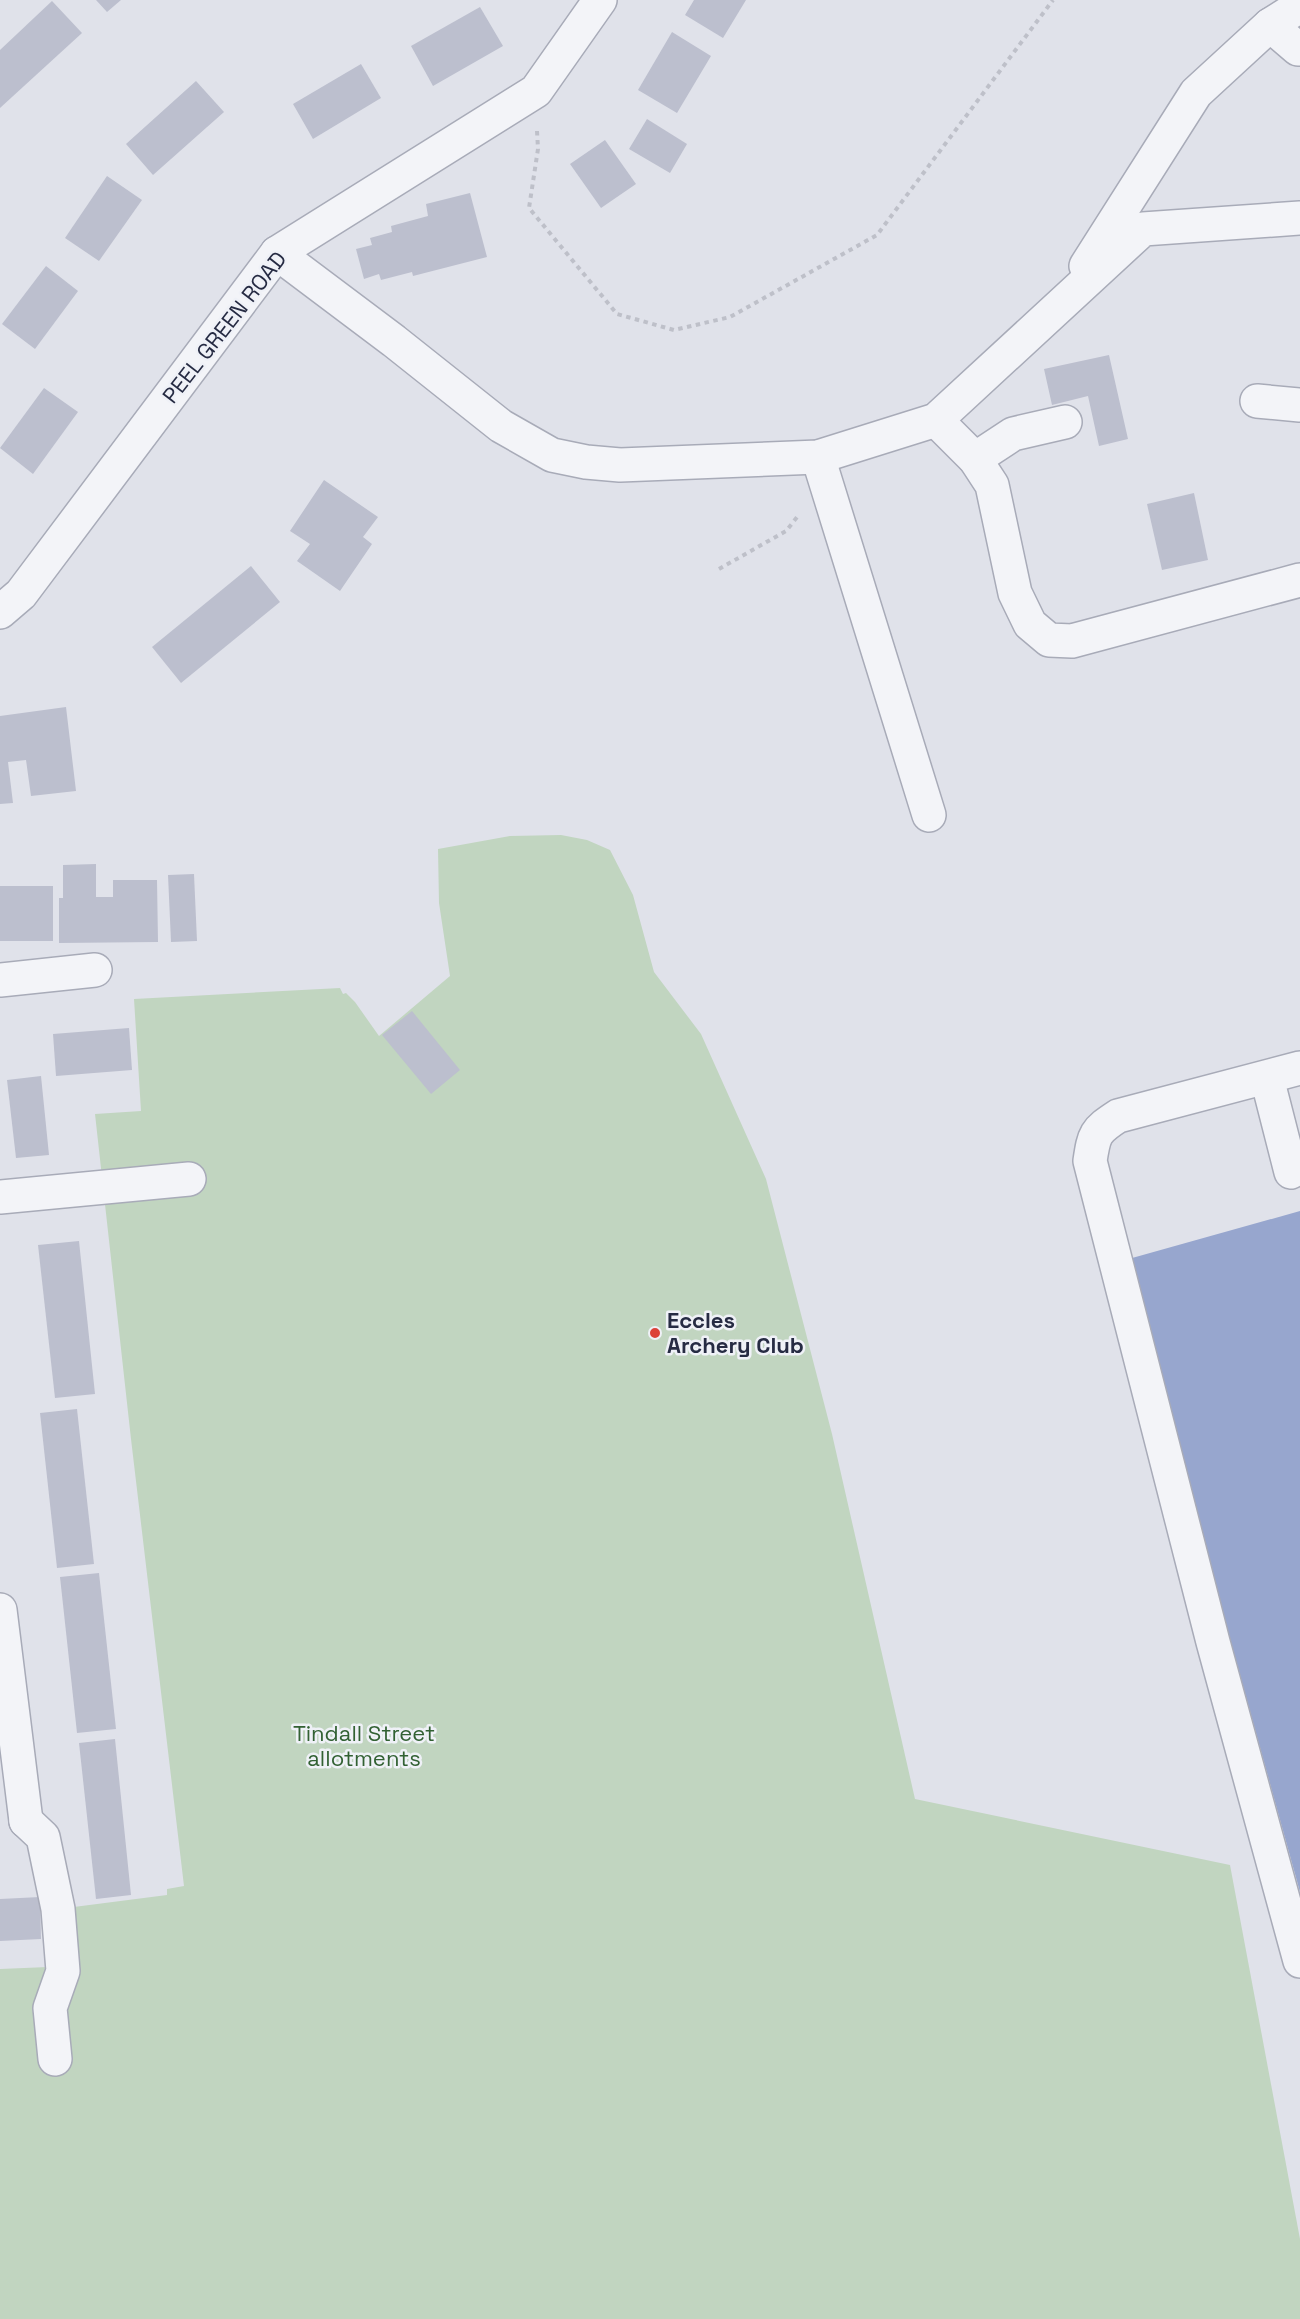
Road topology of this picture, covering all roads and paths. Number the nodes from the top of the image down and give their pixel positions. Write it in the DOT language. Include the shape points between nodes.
graph roads {
  1 [pos="600,0"];
  2 [pos="1053,0"];
  3 [pos="1300,6"];
  4 [pos="1270,25"];
  5 [pos="1298,49"];
  6 [pos="536,92"];
  7 [pos="1300,218"];
  8 [pos="277,253"];
  9 [pos="1062,303"];
  10 [pos="1257,401"];
  11 [pos="1300,405"];
  12 [pos="936,420"];
  13 [pos="1065,422"];
  14 [pos="975,459"];
  15 [pos="822,470"];
  16 [pos="719,569"];
  17 [pos="1300,580"];
  18 [pos="0,612"];
  19 [pos="929,815"];
  20 [pos="95,970"];
  21 [pos="0,980"];
  22 [pos="1300,1068"];
  23 [pos="1267,1078"];
  24 [pos="1291,1172"];
  25 [pos="189,1179"];
  26 [pos="0,1197"];
  27 [pos="0,1610"];
  28 [pos="13,1824"];
  29 [pos="1300,1961"];
  30 [pos="55,2059"];
  1 -- 6 [label="street, PEEL GREEN ROAD"];
  2 -- 6 [label="path" via="877,235 730,317 674,330 617,314 529,208 538,149"];
  3 -- 4 [label="street"];
  4 -- 5 [label="street"];
  4 -- 9 [label="street" via="1196,93"];
  6 -- 8 [label="street, PEEL GREEN ROAD"];
  7 -- 9 [label="street" via="1143,229"];
  8 -- 15 [label="street" via="501,426 552,455 620,465"];
  8 -- 18 [label="street, PEEL GREEN ROAD" via="21,594"];
  9 -- 12 [label="street"];
  10 -- 11 [label="street"];
  12 -- 14 [label="street"];
  12 -- 15 [label="street"];
  13 -- 14 [label="street" via="1013,434"];
  14 -- 17 [label="street" via="992,485 1015,593 1030,624 1049,640 1072,641"];
  15 -- 16 [label="path" via="786,531"];
  15 -- 19 [label="street"];
  20 -- 21 [label="street"];
  22 -- 23 [label="street"];
  23 -- 24 [label="street"];
  23 -- 29 [label="street" via="1118,1116 1100,1127 1090,1161 1213,1642"];
  25 -- 26 [label="street"];
  27 -- 28 [label="street"];
  28 -- 30 [label="street" via="43,1837 58,1909 63,1971 50,2008"];
}
